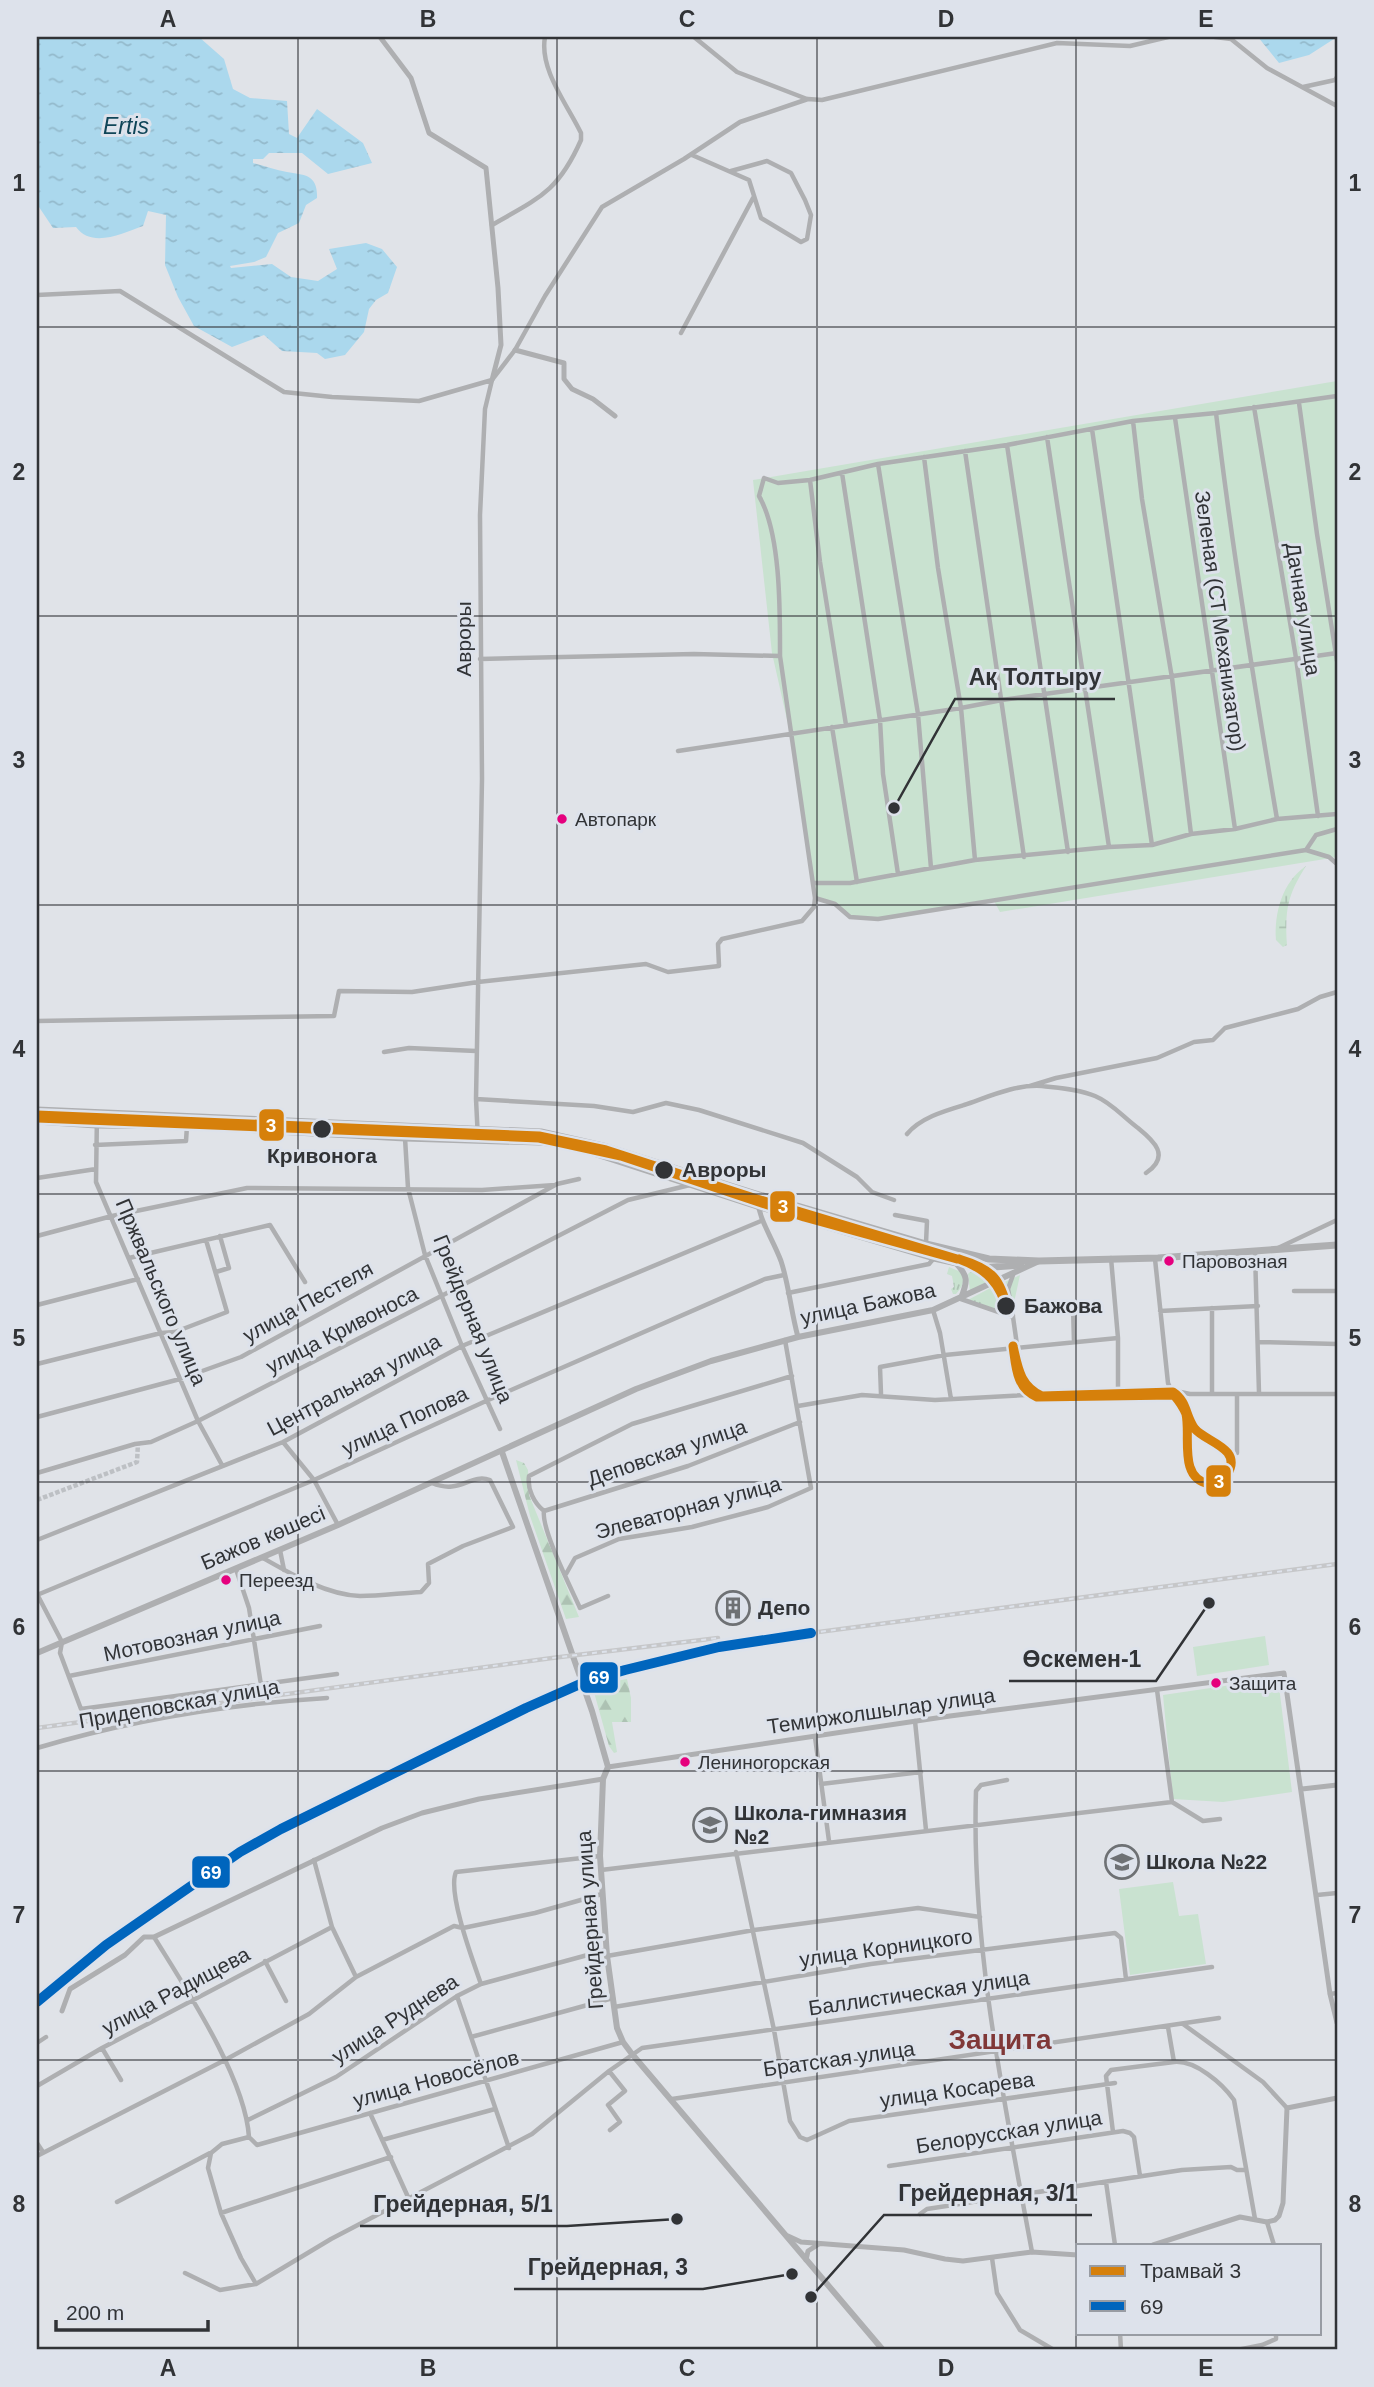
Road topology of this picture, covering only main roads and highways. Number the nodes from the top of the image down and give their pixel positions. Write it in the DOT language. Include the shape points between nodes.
graph roads {
  1 [pos="37,1110"];
  2 [pos="37,1121"];
  3 [pos="695,1180"];
  4 [pos="1337,1245"];
  5 [pos="1039,1261"];
  6 [pos="956,1262"];
  7 [pos="961,1299"];
  8 [pos="502,1452"];
  9 [pos="37,1653"];
  10 [pos="883,2350"];
  1 -- 3 [label="highway" via="541,1132 572,1137"];
  2 -- 3 [label="highway" via="539,1142 569,1145"];
  3 -- 5 [label="highway" via="989,1259"];
  3 -- 6 [label="highway" via="757,1206"];
  4 -- 5 [label="highway, улица Бажова"];
  5 -- 6 [label="highway" via="980,1268"];
  5 -- 7 [label="main road, улица Бажова"];
  6 -- 7 [label="main road" via="966,1279"];
  7 -- 8 [label="main road, улица Бажова" via="933,1310 798,1337 711,1361 636,1389"];
  8 -- 9 [label="main road, Бажов көшесі"];
  8 -- 10 [label="main road, Грейдерная улица" via="608,1767 603,1779 600,1870 617,2028 632,2054"];
}
